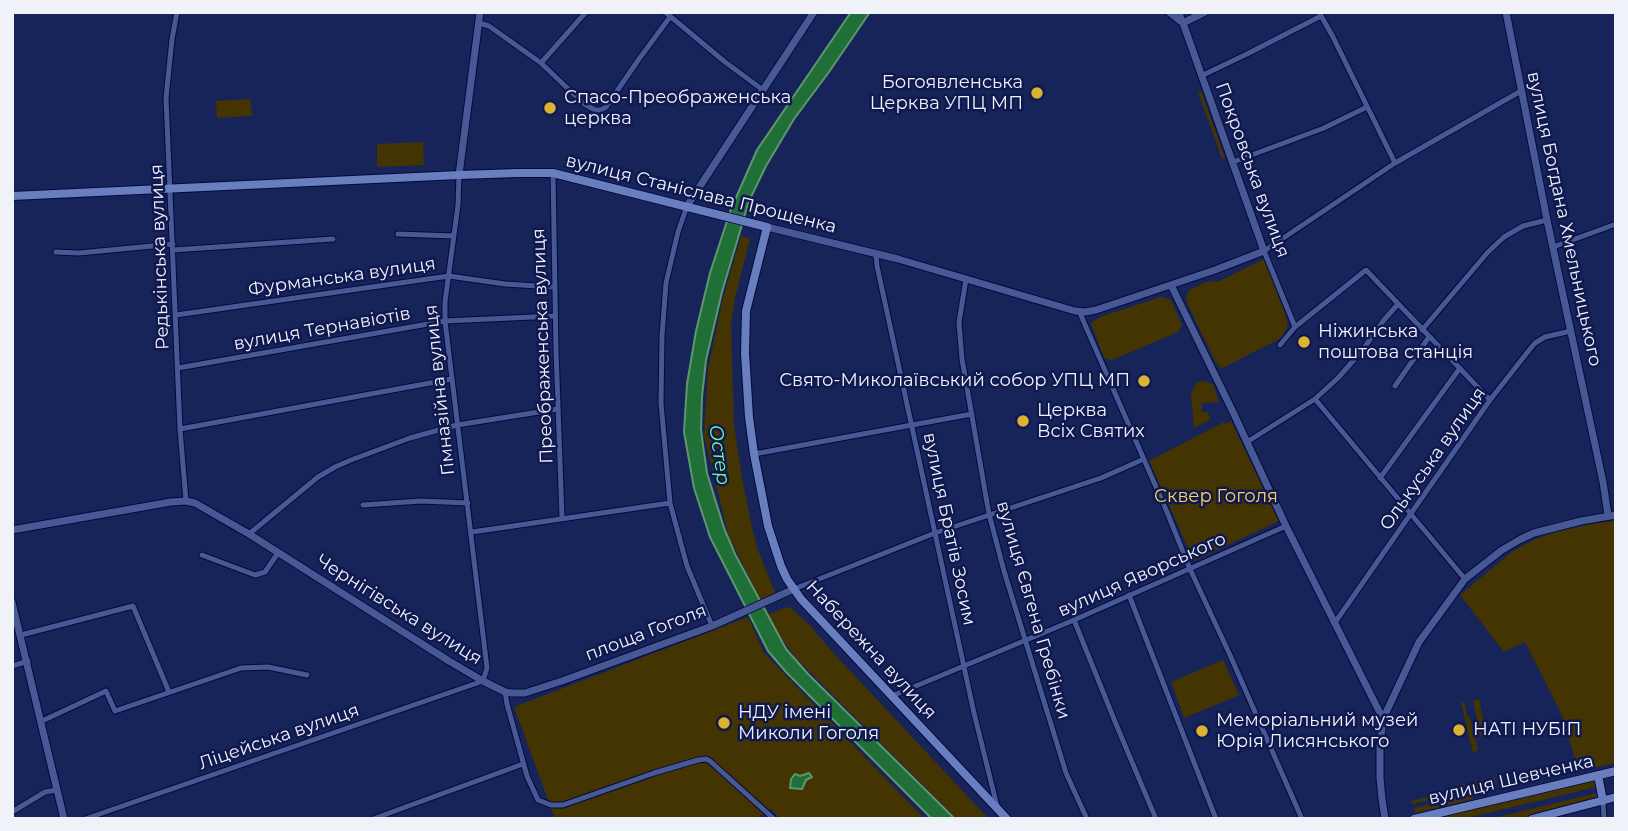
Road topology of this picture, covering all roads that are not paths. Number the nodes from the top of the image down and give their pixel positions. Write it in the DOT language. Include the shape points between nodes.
graph roads {
  1 [pos="177,12"];
  2 [pos="586,12"];
  3 [pos="814,12"];
  4 [pos="1169,12"];
  5 [pos="1180,12"];
  6 [pos="1206,12"];
  7 [pos="1506,12"];
  8 [pos="478,13"];
  9 [pos="1320,14"];
  10 [pos="667,15"];
  11 [pos="479,23"];
  12 [pos="1183,23"];
  13 [pos="541,64"];
  14 [pos="1201,76"];
  15 [pos="763,90"];
  16 [pos="1521,91"];
  17 [pos="1367,107"];
  18 [pos="1233,162"];
  19 [pos="1395,163"];
  20 [pos="553,173"];
  21 [pos="459,175"];
  22 [pos="171,190"];
  23 [pos="12,196"];
  24 [pos="687,206"];
  25 [pos="1547,220"];
  26 [pos="1615,225"];
  27 [pos="766,228"];
  28 [pos="398,234"];
  29 [pos="454,236"];
  30 [pos="333,239"];
  31 [pos="173,247"];
  32 [pos="1553,247"];
  33 [pos="1264,251"];
  34 [pos="56,253"];
  35 [pos="876,254"];
  36 [pos="449,276"];
  37 [pos="966,279"];
  38 [pos="1171,285"];
  39 [pos="554,288"];
  40 [pos="1398,304"];
  41 [pos="1079,311"];
  42 [pos="176,315"];
  43 [pos="555,316"];
  44 [pos="445,321"];
  45 [pos="1295,327"];
  46 [pos="1422,330"];
  47 [pos="1571,331"];
  48 [pos="1429,337"];
  49 [pos="1280,345"];
  50 [pos="178,368"];
  51 [pos="1460,368"];
  52 [pos="452,379"];
  53 [pos="1395,386"];
  54 [pos="1314,399"];
  55 [pos="1490,400"];
  56 [pos="558,409"];
  57 [pos="972,414"];
  58 [pos="912,424"];
  59 [pos="457,425"];
  60 [pos="180,429"];
  61 [pos="1247,442"];
  62 [pos="754,454"];
  63 [pos="1144,460"];
  64 [pos="1380,478"];
  65 [pos="186,501"];
  66 [pos="468,503"];
  67 [pos="670,503"];
  68 [pos="363,505"];
  69 [pos="989,514"];
  70 [pos="1411,515"];
  71 [pos="1612,515"];
  72 [pos="562,519"];
  73 [pos="1286,527"];
  74 [pos="12,530"];
  75 [pos="472,532"];
  76 [pos="935,533"];
  77 [pos="249,534"];
  78 [pos="278,553"];
  79 [pos="202,555"];
  80 [pos="1190,569"];
  81 [pos="1465,579"];
  82 [pos="794,589"];
  83 [pos="1129,595"];
  84 [pos="12,602"];
  85 [pos="1074,620"];
  86 [pos="1334,624"];
  87 [pos="712,626"];
  88 [pos="21,635"];
  89 [pos="1026,640"];
  90 [pos="27,661"];
  91 [pos="12,666"];
  92 [pos="965,666"];
  93 [pos="307,675"];
  94 [pos="482,681"];
  95 [pos="169,692"];
  96 [pos="505,692"];
  97 [pos="892,696"];
  98 [pos="1383,719"];
  99 [pos="42,721"];
  100 [pos="523,764"];
  101 [pos="1616,771"];
  102 [pos="1598,775"];
  103 [pos="57,790"];
  104 [pos="1616,797"];
  105 [pos="1603,801"];
  106 [pos="998,809"];
  107 [pos="12,813"];
  108 [pos="64,819"];
  109 [pos="85,819"];
  110 [pos="373,819"];
  111 [pos="774,819"];
  112 [pos="1007,819"];
  113 [pos="1087,819"];
  114 [pos="1156,819"];
  115 [pos="1216,819"];
  116 [pos="1302,819"];
  117 [pos="1385,819"];
  118 [pos="1414,819"];
  119 [pos="1532,819"];
  120 [pos="1604,819"];
  1 -- 22 [label="street, Редькінська вулиця" via="166,98"];
  2 -- 13 [label="street"];
  3 -- 15 [label="street"];
  4 -- 12 [label="street"];
  5 -- 12 [label="street, Покровська вулиця"];
  6 -- 12 [label="street"];
  7 -- 16 [label="street, вулиця Богдана Хмельницького"];
  8 -- 11 [label="street, Гімназійна вулиця"];
  9 -- 14 [label="street"];
  9 -- 17 [label="street"];
  10 -- 13 [label="street" via="601,110 584,104"];
  10 -- 15 [label="street"];
  11 -- 13 [label="street"];
  11 -- 21 [label="street, Гімназійна вулиця"];
  12 -- 14 [label="street, Покровська вулиця"];
  14 -- 18 [label="street, Покровська вулиця"];
  15 -- 24 [label="street"];
  16 -- 19 [label="street"];
  16 -- 25 [label="street, вулиця Богдана Хмельницького"];
  17 -- 18 [label="street"];
  17 -- 19 [label="street"];
  18 -- 33 [label="street, Покровська вулиця"];
  19 -- 33 [label="street"];
  20 -- 21 [label="main road, вулиця Станіслава Прощенка"];
  20 -- 24 [label="main road, вулиця Станіслава Прощенка"];
  20 -- 39 [label="street, Преображенська вулиця"];
  21 -- 22 [label="main road, вулиця Станіслава Прощенка"];
  21 -- 29 [label="street, Гімназійна вулиця"];
  22 -- 23 [label="main road, вулиця Станіслава Прощенка"];
  22 -- 31 [label="street, Редькінська вулиця"];
  24 -- 27 [label="main road, вулиця Станіслава Прощенка"];
  24 -- 67 [label="street" via="671,259 662,317 661,403"];
  25 -- 32 [label="street, вулиця Богдана Хмельницького"];
  25 -- 46 [label="street" via="1504,237"];
  26 -- 32 [label="street"];
  27 -- 35 [label="street, вулиця Станіслава Прощенка"];
  27 -- 62 [label="main road, Набережна вулиця" via="744,333"];
  28 -- 29 [label="street"];
  29 -- 36 [label="street, Гімназійна вулиця"];
  30 -- 31 [label="street"];
  31 -- 34 [label="street"];
  31 -- 42 [label="street, Редькінська вулиця"];
  32 -- 47 [label="street, вулиця Богдана Хмельницького"];
  33 -- 38 [label="street"];
  33 -- 45 [label="street, Покровська вулиця"];
  35 -- 37 [label="street, вулиця Станіслава Прощенка"];
  35 -- 58 [label="street, вулиця Братів Зосим"];
  36 -- 39 [label="street, Фурманська вулиця"];
  36 -- 42 [label="street, Фурманська вулиця"];
  36 -- 44 [label="street, Гімназійна вулиця"];
  37 -- 41 [label="street, вулиця Станіслава Прощенка"];
  37 -- 57 [label="street, вулиця Євгена Гребінки" via="959,322"];
  38 -- 41 [label="street" via="1096,310"];
  38 -- 61 [label="street"];
  39 -- 43 [label="street, Преображенська вулиця"];
  40 -- 45 [label="street" via="1366,270"];
  40 -- 46 [label="street"];
  40 -- 54 [label="street" via="1346,370"];
  41 -- 63 [label="street"];
  42 -- 50 [label="street, Редькінська вулиця"];
  43 -- 44 [label="street, вулиця Тернавіотів"];
  43 -- 56 [label="street, Преображенська вулиця"];
  44 -- 50 [label="street, вулиця Тернавіотів"];
  44 -- 52 [label="street, Гімназійна вулиця"];
  45 -- 49 [label="street"];
  46 -- 48 [label="street"];
  47 -- 55 [label="street, Олькуська вулиця" via="1535,343"];
  47 -- 71 [label="street, вулиця Богдана Хмельницького"];
  48 -- 51 [label="street"];
  48 -- 53 [label="street"];
  50 -- 60 [label="street, Редькінська вулиця"];
  51 -- 55 [label="street"];
  51 -- 64 [label="street"];
  52 -- 59 [label="street, Гімназійна вулиця"];
  52 -- 60 [label="street"];
  54 -- 61 [label="street"];
  54 -- 64 [label="street"];
  55 -- 70 [label="street, Олькуська вулиця"];
  56 -- 59 [label="street"];
  56 -- 72 [label="street, Преображенська вулиця"];
  57 -- 58 [label="street"];
  57 -- 69 [label="street, вулиця Євгена Гребінки"];
  58 -- 62 [label="street"];
  58 -- 76 [label="street, вулиця Братів Зосим"];
  59 -- 66 [label="street, Гімназійна вулиця"];
  59 -- 77 [label="street" via="335,467"];
  60 -- 65 [label="street, Редькінська вулиця"];
  61 -- 73 [label="street"];
  62 -- 82 [label="main road, Набережна вулиця" via="773,544"];
  63 -- 69 [label="street"];
  63 -- 80 [label="street"];
  64 -- 70 [label="street"];
  65 -- 74 [label="street"];
  65 -- 77 [label="street, Чернігівська вулиця"];
  66 -- 68 [label="street"];
  66 -- 75 [label="street, Гімназійна вулиця"];
  67 -- 72 [label="street"];
  67 -- 87 [label="street" via="687,566"];
  69 -- 76 [label="street"];
  69 -- 89 [label="street, вулиця Євгена Гребінки"];
  70 -- 81 [label="street"];
  70 -- 86 [label="street, Олькуська вулиця"];
  71 -- 81 [label="street" via="1521,539"];
  72 -- 75 [label="street"];
  73 -- 80 [label="street, вулиця Яворського"];
  73 -- 86 [label="street"];
  75 -- 94 [label="street, Гімназійна вулиця" via="488,668"];
  76 -- 82 [label="street"];
  76 -- 92 [label="street, вулиця Братів Зосим"];
  77 -- 78 [label="street, Чернігівська вулиця"];
  78 -- 79 [label="street" via="265,572 255,575"];
  78 -- 94 [label="street, Чернігівська вулиця"];
  80 -- 83 [label="street, вулиця Яворського"];
  80 -- 116 [label="street"];
  81 -- 98 [label="street" via="1419,642"];
  82 -- 87 [label="street, площа Гоголя"];
  82 -- 97 [label="main road, Набережна вулиця"];
  83 -- 85 [label="street, вулиця Яворського"];
  83 -- 115 [label="street"];
  84 -- 88 [label="street"];
  85 -- 89 [label="street, вулиця Яворського"];
  85 -- 114 [label="street"];
  86 -- 98 [label="street"];
  87 -- 96 [label="street, площа Гоголя" via="526,693"];
  88 -- 90 [label="street"];
  88 -- 95 [label="street" via="134,606"];
  89 -- 92 [label="street, вулиця Яворського"];
  89 -- 113 [label="street, вулиця Євгена Гребінки" via="1066,773"];
  90 -- 91 [label="street"];
  90 -- 99 [label="street"];
  92 -- 97 [label="street, вулиця Яворського"];
  92 -- 106 [label="street, вулиця Братів Зосим"];
  93 -- 95 [label="street" via="268,667 241,668"];
  94 -- 96 [label="street, Чернігівська вулиця"];
  94 -- 109 [label="street, Ліцейська вулиця"];
  95 -- 99 [label="street" via="115,711 106,691"];
  96 -- 100 [label="street"];
  97 -- 106 [label="main road, Набережна вулиця"];
  98 -- 117 [label="street" via="1380,778"];
  99 -- 103 [label="street"];
  100 -- 110 [label="street"];
  100 -- 111 [label="street" via="538,800 563,805 706,759"];
  101 -- 102 [label="main road, вулиця Шевченка"];
  102 -- 105 [label="main road"];
  102 -- 118 [label="main road, вулиця Шевченка"];
  103 -- 107 [label="street"];
  103 -- 108 [label="street"];
  104 -- 105 [label="main road"];
  105 -- 119 [label="main road"];
  105 -- 120 [label="street"];
  106 -- 112 [label="main road, Набережна вулиця"];
}
